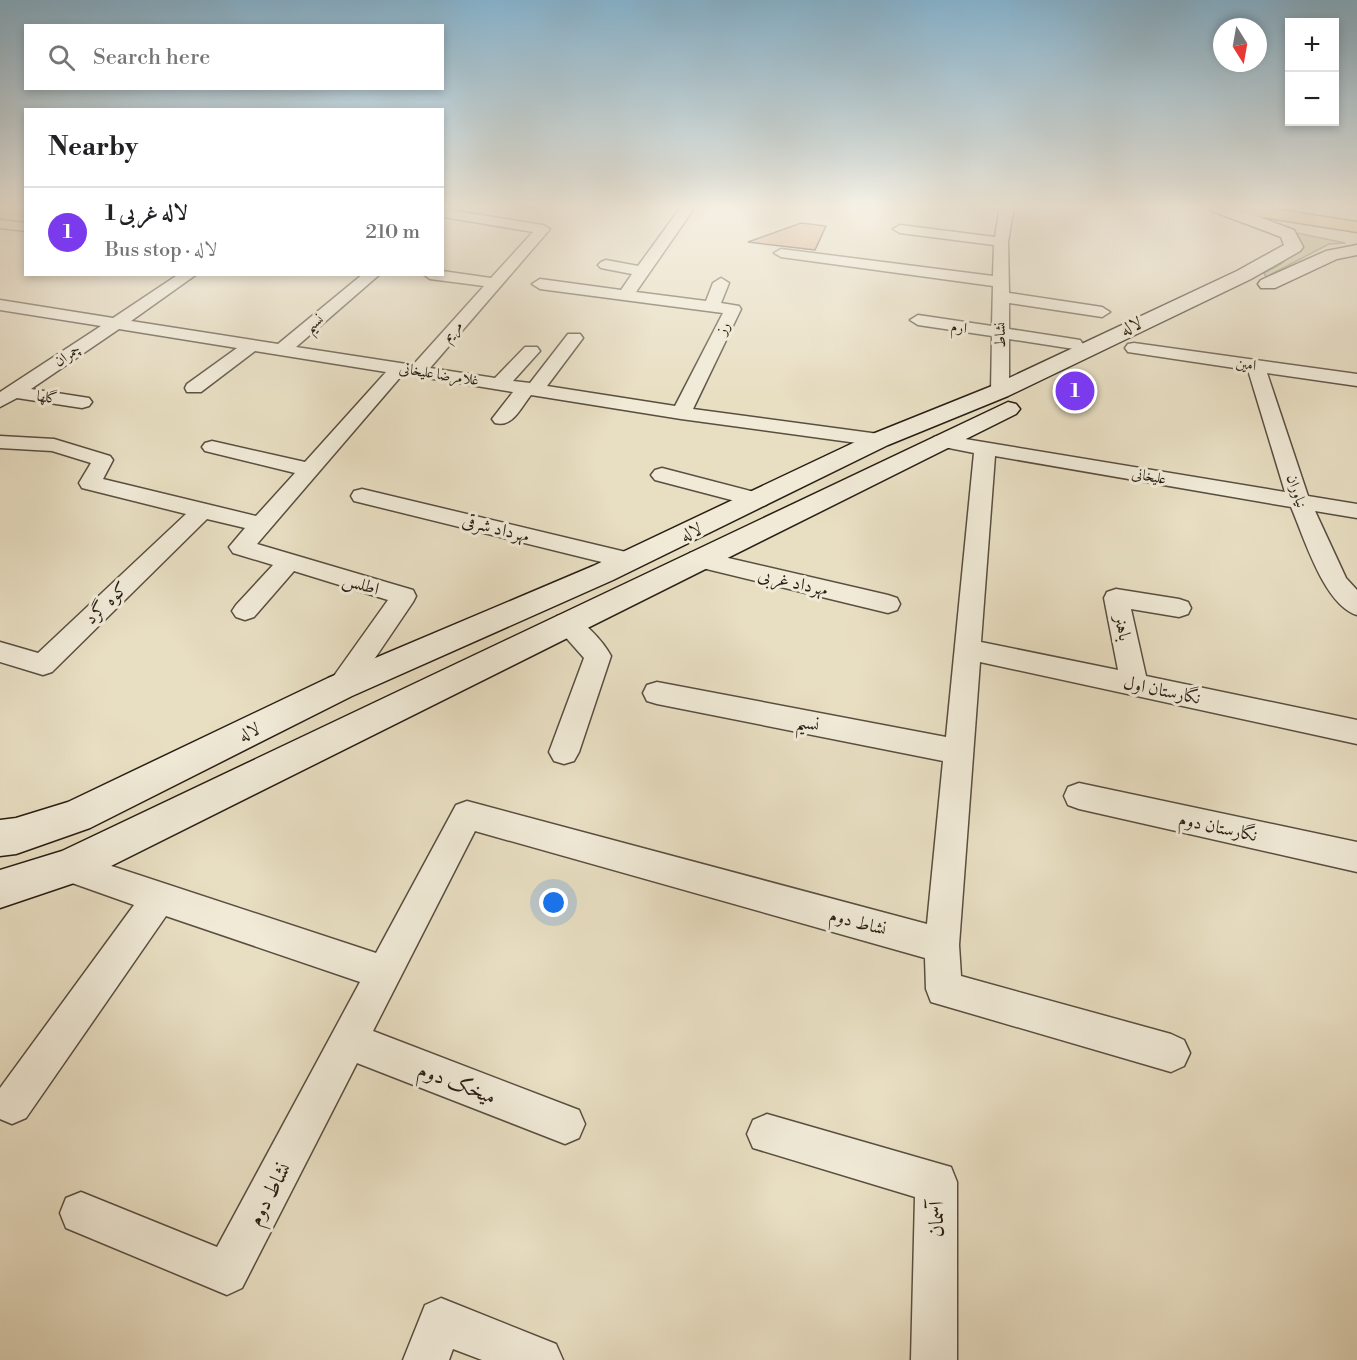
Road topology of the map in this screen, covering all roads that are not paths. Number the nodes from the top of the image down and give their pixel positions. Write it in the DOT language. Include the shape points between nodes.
graph roads {
  1 [pos="506,270"];
  2 [pos="639,270"];
  3 [pos="897,270"];
  4 [pos="1001,270"];
  5 [pos="1266,270"];
  6 [pos="1283,270"];
  7 [pos="642,271"];
  8 [pos="187,276"];
  9 [pos="372,276"];
  10 [pos="444,276"];
  11 [pos="1256,279"];
  12 [pos="1022,282"];
  13 [pos="495,283"];
  14 [pos="721,283"];
  15 [pos="540,284"];
  16 [pos="1001,286"];
  17 [pos="625,295"];
  18 [pos="663,300"];
  19 [pos="0,304"];
  20 [pos="712,306"];
  21 [pos="1102,312"];
  22 [pos="651,315"];
  23 [pos="918,320"];
  24 [pos="115,323"];
  25 [pos="1000,333"];
  26 [pos="574,338"];
  27 [pos="1074,344"];
  28 [pos="252,345"];
  29 [pos="1134,348"];
  30 [pos="283,349"];
  31 [pos="531,351"];
  32 [pos="1256,366"];
  33 [pos="408,369"];
  34 [pos="1357,380"];
  35 [pos="500,384"];
  36 [pos="194,387"];
  37 [pos="531,389"];
  38 [pos="1000,391"];
  39 [pos="8,392"];
  40 [pos="82,402"];
  41 [pos="681,412"];
  42 [pos="502,418"];
  43 [pos="879,440"];
  44 [pos="941,441"];
  45 [pos="0,442"];
  46 [pos="26,444"];
  47 [pos="212,447"];
  48 [pos="986,449"];
  49 [pos="0,463"];
  50 [pos="310,470"];
  51 [pos="662,475"];
  52 [pos="792,484"];
  53 [pos="362,496"];
  54 [pos="758,500"];
  55 [pos="818,501"];
  56 [pos="1299,501"];
  57 [pos="1357,510"];
  58 [pos="202,511"];
  59 [pos="261,525"];
  60 [pos="698,559"];
  61 [pos="630,561"];
  62 [pos="289,562"];
  63 [pos="888,604"];
  64 [pos="1357,606"];
  65 [pos="1179,608"];
  66 [pos="245,611"];
  67 [pos="566,623"];
  68 [pos="968,649"];
  69 [pos="0,652"];
  70 [pos="1134,684"];
  71 [pos="340,687"];
  72 [pos="657,693"];
  73 [pos="1357,732"];
  74 [pos="564,752"];
  75 [pos="959,752"];
  76 [pos="1079,796"];
  77 [pos="0,838"];
  78 [pos="1357,857"];
  79 [pos="69,867"];
  80 [pos="0,889"];
  81 [pos="159,898"];
  82 [pos="942,945"];
  83 [pos="384,973"];
  84 [pos="349,1041"];
  85 [pos="1171,1053"];
  86 [pos="12,1104"];
  87 [pos="565,1124"];
  88 [pos="767,1134"];
  89 [pos="81,1212"];
  90 [pos="426,1360"];
  91 [pos="540,1360"];
  92 [pos="934,1360"];
  1 -- 13 [label="street, مریم"];
  2 -- 7 [label="street"];
  3 -- 16 [label="street"];
  4 -- 16 [label="street, نشاط"];
  5 -- 11 [label="main road, لاله"];
  6 -- 11 [label="main road, لاله"];
  7 -- 17 [label="street"];
  8 -- 24 [label="street, چمران"];
  9 -- 30 [label="street, نسیم"];
  10 -- 13 [label="street"];
  11 -- 29 [label="main road, لاله"];
  11 -- 38 [label="main road, لاله"];
  12 -- 16 [label="street"];
  13 -- 33 [label="street, مریم"];
  14 -- 20 [label="street"];
  15 -- 17 [label="street, رز"];
  16 -- 21 [label="street"];
  16 -- 25 [label="street, نشاط"];
  17 -- 18 [label="street, رز"];
  18 -- 20 [label="street, رز"];
  18 -- 22 [label="street"];
  19 -- 24 [label="street, غلامرضا علیخانی"];
  20 -- 41 [label="street, رز" via="733,309"];
  23 -- 25 [label="street, ارم"];
  24 -- 28 [label="street, غلامرضا علیخانی"];
  24 -- 39 [label="street, چمران"];
  25 -- 27 [label="street, ارم"];
  25 -- 38 [label="street, نشاط"];
  26 -- 37 [label="street"];
  28 -- 30 [label="street, غلامرضا علیخانی"];
  28 -- 36 [label="street"];
  29 -- 32 [label="street, امین"];
  29 -- 44 [label="main road, لاله"];
  30 -- 33 [label="street, غلامرضا علیخانی"];
  31 -- 35 [label="street"];
  32 -- 34 [label="street, امین"];
  32 -- 56 [label="street, نیاوران"];
  33 -- 35 [label="street, غلامرضا علیخانی"];
  33 -- 50 [label="street, اطلس"];
  35 -- 37 [label="street, غلامرضا علیخانی"];
  37 -- 41 [label="street, غلامرضا علیخانی"];
  37 -- 42 [label="street"];
  38 -- 43 [label="main road, لاله"];
  39 -- 40 [label="street, گلها"];
  41 -- 43 [label="street, غلامرضا علیخانی"];
  43 -- 52 [label="main road, لاله"];
  44 -- 48 [label="street, علیخانی"];
  44 -- 55 [label="main road, لاله"];
  45 -- 46 [label="street"];
  46 -- 49 [label="street"];
  46 -- 58 [label="street" via="54,445 103,460 90,483"];
  47 -- 50 [label="street"];
  48 -- 56 [label="street, علیخانی"];
  48 -- 68 [label="street"];
  50 -- 59 [label="street, اطلس"];
  51 -- 54 [label="street"];
  52 -- 54 [label="main road, لاله"];
  52 -- 55 [label="main road"];
  53 -- 61 [label="street, مهرداد شرقی"];
  54 -- 61 [label="main road, لاله"];
  55 -- 60 [label="main road, لاله"];
  56 -- 57 [label="street, علیخانی"];
  56 -- 64 [label="street, نیاوران" via="1336,583"];
  58 -- 59 [label="street"];
  58 -- 69 [label="street, کوه گرد" via="43,665"];
  59 -- 62 [label="street, اطلس" via="240,547"];
  60 -- 63 [label="street, مهرداد غربی"];
  60 -- 67 [label="main road, لاله"];
  61 -- 71 [label="main road, لاله"];
  62 -- 66 [label="street"];
  62 -- 71 [label="street, اطلس" via="404,596"];
  65 -- 70 [label="street, باهنر" via="1116,598"];
  67 -- 74 [label="street" via="598,656"];
  67 -- 79 [label="main road, لاله"];
  68 -- 70 [label="street, نگارستان اول"];
  68 -- 75 [label="street"];
  70 -- 73 [label="street, نگارستان اول"];
  71 -- 77 [label="main road, لاله" via="77,816"];
  72 -- 75 [label="street, نسیم"];
  75 -- 82 [label="street"];
  76 -- 78 [label="street, نگارستان دوم"];
  79 -- 80 [label="main road, لاله"];
  79 -- 81 [label="street"];
  81 -- 83 [label="street"];
  81 -- 86 [label="street"];
  82 -- 83 [label="street, نشاط دوم" via="467,815"];
  82 -- 85 [label="street" via="944,989"];
  83 -- 84 [label="street, نشاط دوم"];
  84 -- 87 [label="street, میخک دوم"];
  84 -- 89 [label="street, نشاط دوم" via="227,1273"];
  88 -- 92 [label="street, آسمان" via="936,1182"];
  90 -- 91 [label="street" via="441,1321"];
}
